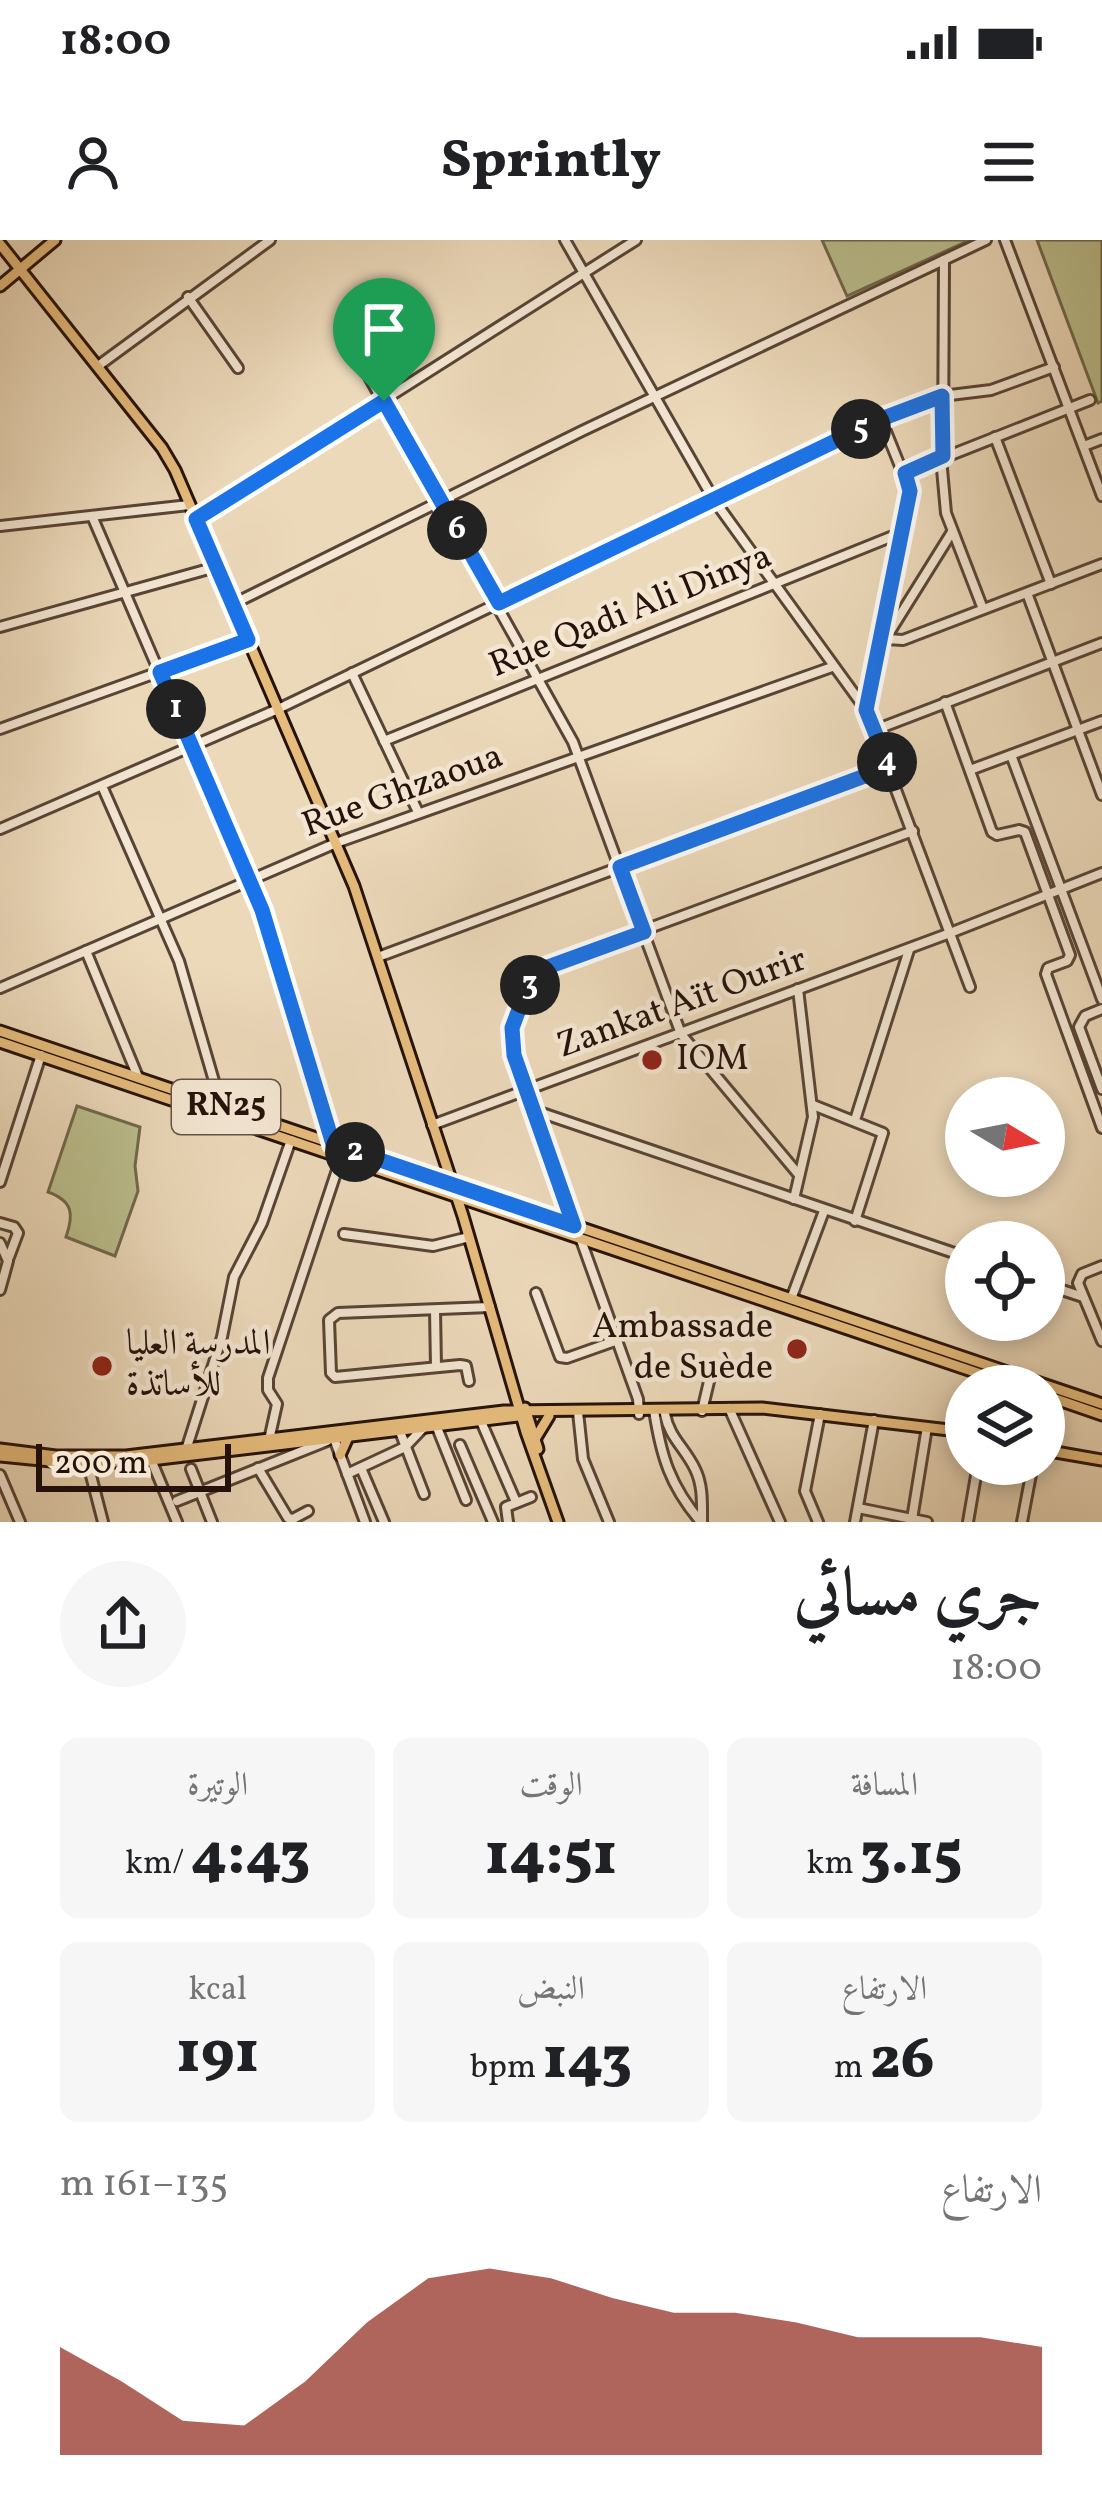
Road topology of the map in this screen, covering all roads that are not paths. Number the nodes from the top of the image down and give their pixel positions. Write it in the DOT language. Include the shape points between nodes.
graph roads {
  1 [pos="55,240"];
  2 [pos="270,240"];
  3 [pos="566,240"];
  4 [pos="636,240"];
  5 [pos="986,240"];
  6 [pos="1005,240"];
  7 [pos="0,244"];
  8 [pos="944,260"];
  9 [pos="21,269"];
  10 [pos="585,272"];
  11 [pos="0,286"];
  12 [pos="188,297"];
  13 [pos="350,341"];
  14 [pos="98,366"];
  15 [pos="1054,367"];
  16 [pos="238,368"];
  17 [pos="656,396"];
  18 [pos="942,396"];
  19 [pos="1090,400"];
  20 [pos="384,401"];
  21 [pos="1070,409"];
  22 [pos="881,419"];
  23 [pos="995,437"];
  24 [pos="1102,439"];
  25 [pos="1084,446"];
  26 [pos="943,456"];
  27 [pos="942,469"];
  28 [pos="905,473"];
  29 [pos="1102,496"];
  30 [pos="440,500"];
  31 [pos="714,500"];
  32 [pos="189,505"];
  33 [pos="92,516"];
  34 [pos="196,519"];
  35 [pos="0,526"];
  36 [pos="952,531"];
  37 [pos="898,534"];
  38 [pos="1102,564"];
  39 [pos="217,567"];
  40 [pos="773,582"];
  41 [pos="1051,584"];
  42 [pos="125,591"];
  43 [pos="1028,592"];
  44 [pos="499,603"];
  45 [pos="232,604"];
  46 [pos="982,609"];
  47 [pos="0,627"];
  48 [pos="248,640"];
  49 [pos="882,643"];
  50 [pos="1102,643"];
  51 [pos="1052,662"];
  52 [pos="832,667"];
  53 [pos="160,672"];
  54 [pos="352,674"];
  55 [pos="538,679"];
  56 [pos="945,702"];
  57 [pos="278,709"];
  58 [pos="866,710"];
  59 [pos="1102,721"];
  60 [pos="0,729"];
  61 [pos="874,730"];
  62 [pos="1078,730"];
  63 [pos="384,741"];
  64 [pos="192,746"];
  65 [pos="1011,755"];
  66 [pos="580,757"];
  67 [pos="889,767"];
  68 [pos="970,770"];
  69 [pos="102,786"];
  70 [pos="1102,795"];
  71 [pos="418,812"];
  72 [pos="0,829"];
  73 [pos="913,831"];
  74 [pos="336,843"];
  75 [pos="620,867"];
  76 [pos="1102,873"];
  77 [pos="248,881"];
  78 [pos="1061,888"];
  79 [pos="1047,894"];
  80 [pos="163,919"];
  81 [pos="644,932"];
  82 [pos="950,934"];
  83 [pos="910,949"];
  84 [pos="86,951"];
  85 [pos="377,956"];
  86 [pos="970,987"];
  87 [pos="0,988"];
  88 [pos="798,989"];
  89 [pos="1102,999"];
  90 [pos="1102,1009"];
  91 [pos="0,1031"];
  92 [pos="681,1034"];
  93 [pos="0,1042"];
  94 [pos="40,1055"];
  95 [pos="138,1077"];
  96 [pos="1102,1088"];
  97 [pos="526,1091"];
  98 [pos="221,1105"];
  99 [pos="813,1105"];
  100 [pos="533,1110"];
  101 [pos="855,1120"];
  102 [pos="432,1125"];
  103 [pos="1102,1128"];
  104 [pos="291,1140"];
  105 [pos="333,1144"];
  106 [pos="442,1157"];
  107 [pos="341,1158"];
  108 [pos="424,1175"];
  109 [pos="799,1175"];
  110 [pos="0,1181"];
  111 [pos="452,1185"];
  112 [pos="456,1197"];
  113 [pos="794,1199"];
  114 [pos="487,1208"];
  115 [pos="824,1210"];
  116 [pos="855,1221"];
  117 [pos="0,1223"];
  118 [pos="574,1226"];
  119 [pos="468,1232"];
  120 [pos="344,1234"];
  121 [pos="581,1240"];
  122 [pos="0,1243"];
  123 [pos="945,1250"];
  124 [pos="8,1258"];
  125 [pos="1102,1266"];
  126 [pos="0,1290"];
  127 [pos="1065,1291"];
  128 [pos="536,1293"];
  129 [pos="1084,1298"];
  130 [pos="791,1299"];
  131 [pos="490,1307"];
  132 [pos="435,1310"];
  133 [pos="1102,1341"];
  134 [pos="615,1342"];
  135 [pos="953,1365"];
  136 [pos="436,1367"];
  137 [pos="711,1373"];
  138 [pos="469,1381"];
  139 [pos="1065,1402"];
  140 [pos="1102,1404"];
  141 [pos="729,1410"];
  142 [pos="702,1411"];
  143 [pos="639,1412"];
  144 [pos="524,1413"];
  145 [pos="578,1413"];
  146 [pos="658,1413"];
  147 [pos="1102,1415"];
  148 [pos="549,1416"];
  149 [pos="820,1416"];
  150 [pos="480,1419"];
  151 [pos="873,1421"];
  152 [pos="429,1423"];
  153 [pos="397,1425"];
  154 [pos="927,1428"];
  155 [pos="945,1431"];
  156 [pos="332,1434"];
  157 [pos="349,1435"];
  158 [pos="535,1438"];
  159 [pos="269,1442"];
  160 [pos="460,1445"];
  161 [pos="405,1448"];
  162 [pos="1065,1452"];
  163 [pos="0,1453"];
  164 [pos="185,1453"];
  165 [pos="340,1455"];
  166 [pos="150,1457"];
  167 [pos="1102,1458"];
  168 [pos="88,1464"];
  169 [pos="258,1468"];
  170 [pos="361,1468"];
  171 [pos="191,1469"];
  172 [pos="347,1474"];
  173 [pos="0,1475"];
  174 [pos="974,1485"];
  175 [pos="1029,1485"];
  176 [pos="199,1491"];
  177 [pos="424,1494"];
  178 [pos="531,1497"];
  179 [pos="466,1500"];
  180 [pos="177,1501"];
  181 [pos="516,1502"];
  182 [pos="857,1508"];
  183 [pos="912,1519"];
  184 [pos="20,1522"];
  185 [pos="103,1522"];
  186 [pos="177,1522"];
  187 [pos="212,1522"];
  188 [pos="313,1522"];
  189 [pos="365,1522"];
  190 [pos="384,1522"];
  191 [pos="493,1522"];
  192 [pos="508,1522"];
  193 [pos="561,1522"];
  194 [pos="609,1522"];
  195 [pos="702,1522"];
  196 [pos="780,1522"];
  197 [pos="818,1522"];
  198 [pos="855,1522"];
  199 [pos="927,1522"];
  200 [pos="968,1522"];
  201 [pos="1022,1522"];
  1 -- 9 [label="main road"];
  2 -- 12 [label="street"];
  3 -- 10 [label="street"];
  4 -- 10 [label="street"];
  5 -- 8 [label="street"];
  6 -- 15 [label="street"];
  7 -- 9 [label="main road"];
  8 -- 17 [label="street"];
  8 -- 18 [label="street"];
  9 -- 11 [label="main road"];
  9 -- 14 [label="main road"];
  10 -- 17 [label="street"];
  10 -- 20 [label="street"];
  12 -- 14 [label="street"];
  12 -- 16 [label="street"];
  13 -- 20 [label="street"];
  14 -- 32 [label="main road" via="167,455"];
  15 -- 18 [label="street" via="991,390"];
  15 -- 21 [label="street"];
  17 -- 30 [label="street"];
  17 -- 31 [label="street"];
  18 -- 22 [label="street"];
  18 -- 26 [label="street"];
  19 -- 21 [label="street"];
  20 -- 30 [label="street"];
  20 -- 34 [label="street"];
  21 -- 23 [label="street"];
  21 -- 25 [label="street"];
  22 -- 28 [label="street"];
  22 -- 31 [label="street"];
  23 -- 26 [label="street"];
  23 -- 41 [label="street"];
  24 -- 25 [label="street"];
  25 -- 29 [label="street"];
  26 -- 28 [label="street"];
  27 -- 36 [label="street"];
  28 -- 37 [label="street" via="910,491"];
  30 -- 44 [label="street"];
  30 -- 45 [label="street"];
  31 -- 40 [label="street"];
  31 -- 44 [label="street"];
  32 -- 33 [label="street"];
  32 -- 34 [label="main road"];
  33 -- 35 [label="street"];
  33 -- 42 [label="street"];
  34 -- 39 [label="main road"];
  36 -- 46 [label="street"];
  36 -- 49 [label="street"];
  37 -- 40 [label="street, Rue Qadi Ali Dinya"];
  37 -- 49 [label="street"];
  38 -- 41 [label="street"];
  39 -- 42 [label="street"];
  39 -- 45 [label="main road"];
  40 -- 52 [label="street"];
  40 -- 55 [label="street, Rue Qadi Ali Dinya"];
  41 -- 43 [label="street"];
  42 -- 47 [label="street"];
  42 -- 53 [label="street"];
  43 -- 46 [label="street"];
  43 -- 51 [label="street"];
  44 -- 54 [label="street"];
  44 -- 55 [label="street"];
  45 -- 48 [label="main road"];
  46 -- 49 [label="street"];
  48 -- 53 [label="street"];
  48 -- 57 [label="main road"];
  49 -- 58 [label="street"];
  50 -- 51 [label="street"];
  51 -- 56 [label="street"];
  51 -- 62 [label="street"];
  52 -- 58 [label="street"];
  52 -- 66 [label="street, Rue Ghzaoua"];
  53 -- 60 [label="street"];
  53 -- 64 [label="street"];
  54 -- 57 [label="street"];
  54 -- 63 [label="street"];
  55 -- 63 [label="street, Rue Qadi Ali Dinya"];
  55 -- 66 [label="street"];
  56 -- 61 [label="street"];
  56 -- 68 [label="street"];
  57 -- 64 [label="street"];
  57 -- 74 [label="main road"];
  58 -- 61 [label="street"];
  59 -- 62 [label="street"];
  61 -- 67 [label="street"];
  62 -- 65 [label="street"];
  62 -- 70 [label="street"];
  63 -- 71 [label="street"];
  64 -- 69 [label="street"];
  64 -- 77 [label="street"];
  65 -- 68 [label="street"];
  65 -- 78 [label="street"];
  66 -- 71 [label="street, Rue Ghzaoua"];
  66 -- 75 [label="street"];
  67 -- 73 [label="street"];
  67 -- 75 [label="street"];
  68 -- 79 [label="street" via="994,834 1025,832"];
  69 -- 72 [label="street"];
  69 -- 80 [label="street"];
  71 -- 74 [label="street, Rue Ghzaoua"];
  73 -- 81 [label="street"];
  73 -- 82 [label="street"];
  74 -- 77 [label="street, Rue Ghzaoua"];
  74 -- 85 [label="main road"];
  75 -- 81 [label="street"];
  75 -- 85 [label="street"];
  76 -- 78 [label="street, Zankat Aït Ourir"];
  77 -- 80 [label="street, Rue Ghzaoua"];
  77 -- 105 [label="street"];
  78 -- 79 [label="street, Zankat Aït Ourir"];
  78 -- 89 [label="street"];
  79 -- 82 [label="street, Zankat Aït Ourir"];
  79 -- 103 [label="street" via="1070,955 1046,974"];
  80 -- 84 [label="street, Rue Ghzaoua"];
  80 -- 98 [label="street"];
  81 -- 92 [label="street"];
  81 -- 97 [label="street" via="536,977 510,1036"];
  82 -- 83 [label="street, Zankat Aït Ourir"];
  82 -- 86 [label="street"];
  83 -- 88 [label="street, Zankat Aït Ourir"];
  83 -- 101 [label="street"];
  84 -- 87 [label="street, Rue Ghzaoua"];
  84 -- 95 [label="street"];
  85 -- 102 [label="main road"];
  88 -- 92 [label="street, Zankat Aït Ourir"];
  88 -- 99 [label="street"];
  90 -- 96 [label="street" via="1079,1022"];
  91 -- 95 [label="main road, RN25"];
  92 -- 97 [label="street, Zankat Aït Ourir"];
  92 -- 109 [label="street"];
  93 -- 94 [label="main road, RN25"];
  94 -- 104 [label="main road, RN25"];
  94 -- 110 [label="street"];
  95 -- 98 [label="main road, RN25"];
  97 -- 100 [label="street"];
  97 -- 102 [label="street, Zankat Aït Ourir"];
  98 -- 105 [label="main road, RN25"];
  99 -- 101 [label="street"];
  99 -- 109 [label="street"];
  100 -- 113 [label="street"];
  100 -- 118 [label="street"];
  101 -- 116 [label="street" via="883,1138"];
  102 -- 106 [label="main road"];
  104 -- 107 [label="main road, RN25"];
  104 -- 164 [label="street" via="234,1277"];
  105 -- 108 [label="main road, RN25"];
  106 -- 108 [label="main road"];
  106 -- 111 [label="main road"];
  107 -- 112 [label="main road, RN25"];
  107 -- 159 [label="street" via="268,1378 278,1404"];
  108 -- 111 [label="main road, RN25"];
  109 -- 113 [label="street"];
  111 -- 112 [label="main road"];
  111 -- 118 [label="main road, RN25"];
  112 -- 114 [label="main road, RN25"];
  112 -- 119 [label="main road"];
  113 -- 115 [label="street"];
  114 -- 119 [label="main road" via="472,1216"];
  114 -- 121 [label="main road, RN25"];
  115 -- 116 [label="street"];
  115 -- 130 [label="street"];
  116 -- 123 [label="street"];
  117 -- 124 [label="street" via="18,1233"];
  118 -- 130 [label="main road, RN25"];
  119 -- 120 [label="street" via="433,1246"];
  119 -- 131 [label="main road"];
  121 -- 134 [label="street"];
  121 -- 135 [label="main road, RN25"];
  122 -- 124 [label="street"];
  124 -- 126 [label="street"];
  125 -- 129 [label="street" via="1079,1277"];
  127 -- 129 [label="street"];
  128 -- 134 [label="street" via="560,1357"];
  129 -- 133 [label="street"];
  130 -- 140 [label="main road, RN25"];
  131 -- 132 [label="street"];
  131 -- 144 [label="main road"];
  132 -- 136 [label="street"];
  132 -- 136 [label="street" via="338,1313 329,1320 335,1377"];
  134 -- 143 [label="street"];
  136 -- 138 [label="street" via="464,1365"];
  137 -- 142 [label="street"];
  139 -- 147 [label="main road"];
  141 -- 142 [label="main road"];
  141 -- 149 [label="main road"];
  141 -- 196 [label="street"];
  142 -- 146 [label="main road"];
  143 -- 145 [label="main road"];
  143 -- 146 [label="main road"];
  144 -- 145 [label="main road"];
  144 -- 148 [label="main road"];
  144 -- 150 [label="main road"];
  144 -- 152 [label="main road"];
  144 -- 158 [label="main road"];
  144 -- 193 [label="main road"];
  145 -- 148 [label="main road"];
  145 -- 194 [label="street" via="583,1460"];
  146 -- 195 [label="street" via="694,1466"];
  146 -- 195 [label="street" via="666,1472"];
  148 -- 158 [label="main road"];
  149 -- 151 [label="main road"];
  149 -- 197 [label="street" via="805,1491"];
  150 -- 152 [label="main road"];
  150 -- 181 [label="street"];
  151 -- 154 [label="main road"];
  151 -- 182 [label="street"];
  152 -- 153 [label="main road"];
  152 -- 161 [label="street"];
  152 -- 179 [label="street"];
  153 -- 156 [label="main road"];
  153 -- 157 [label="main road"];
  153 -- 161 [label="street"];
  154 -- 155 [label="main road"];
  154 -- 183 [label="street"];
  156 -- 157 [label="main road"];
  156 -- 159 [label="main road"];
  156 -- 165 [label="street"];
  156 -- 169 [label="street"];
  157 -- 165 [label="main road"];
  158 -- 193 [label="main road"];
  159 -- 164 [label="main road"];
  160 -- 191 [label="street"];
  161 -- 170 [label="street"];
  161 -- 177 [label="street"];
  162 -- 167 [label="main road"];
  163 -- 166 [label="main road"];
  163 -- 168 [label="main road"];
  164 -- 166 [label="main road"];
  165 -- 172 [label="street"];
  166 -- 168 [label="main road"];
  166 -- 186 [label="street"];
  168 -- 185 [label="street"];
  169 -- 176 [label="street"];
  169 -- 188 [label="street" via="288,1518 308,1509"];
  170 -- 172 [label="street"];
  170 -- 190 [label="street"];
  171 -- 176 [label="street"];
  172 -- 189 [label="street"];
  173 -- 184 [label="street"];
  174 -- 200 [label="street"];
  175 -- 201 [label="street"];
  176 -- 180 [label="street"];
  176 -- 187 [label="street"];
  178 -- 181 [label="street"];
  181 -- 192 [label="street" via="506,1507"];
  182 -- 183 [label="street"];
  182 -- 198 [label="street"];
  183 -- 199 [label="street"];
}
